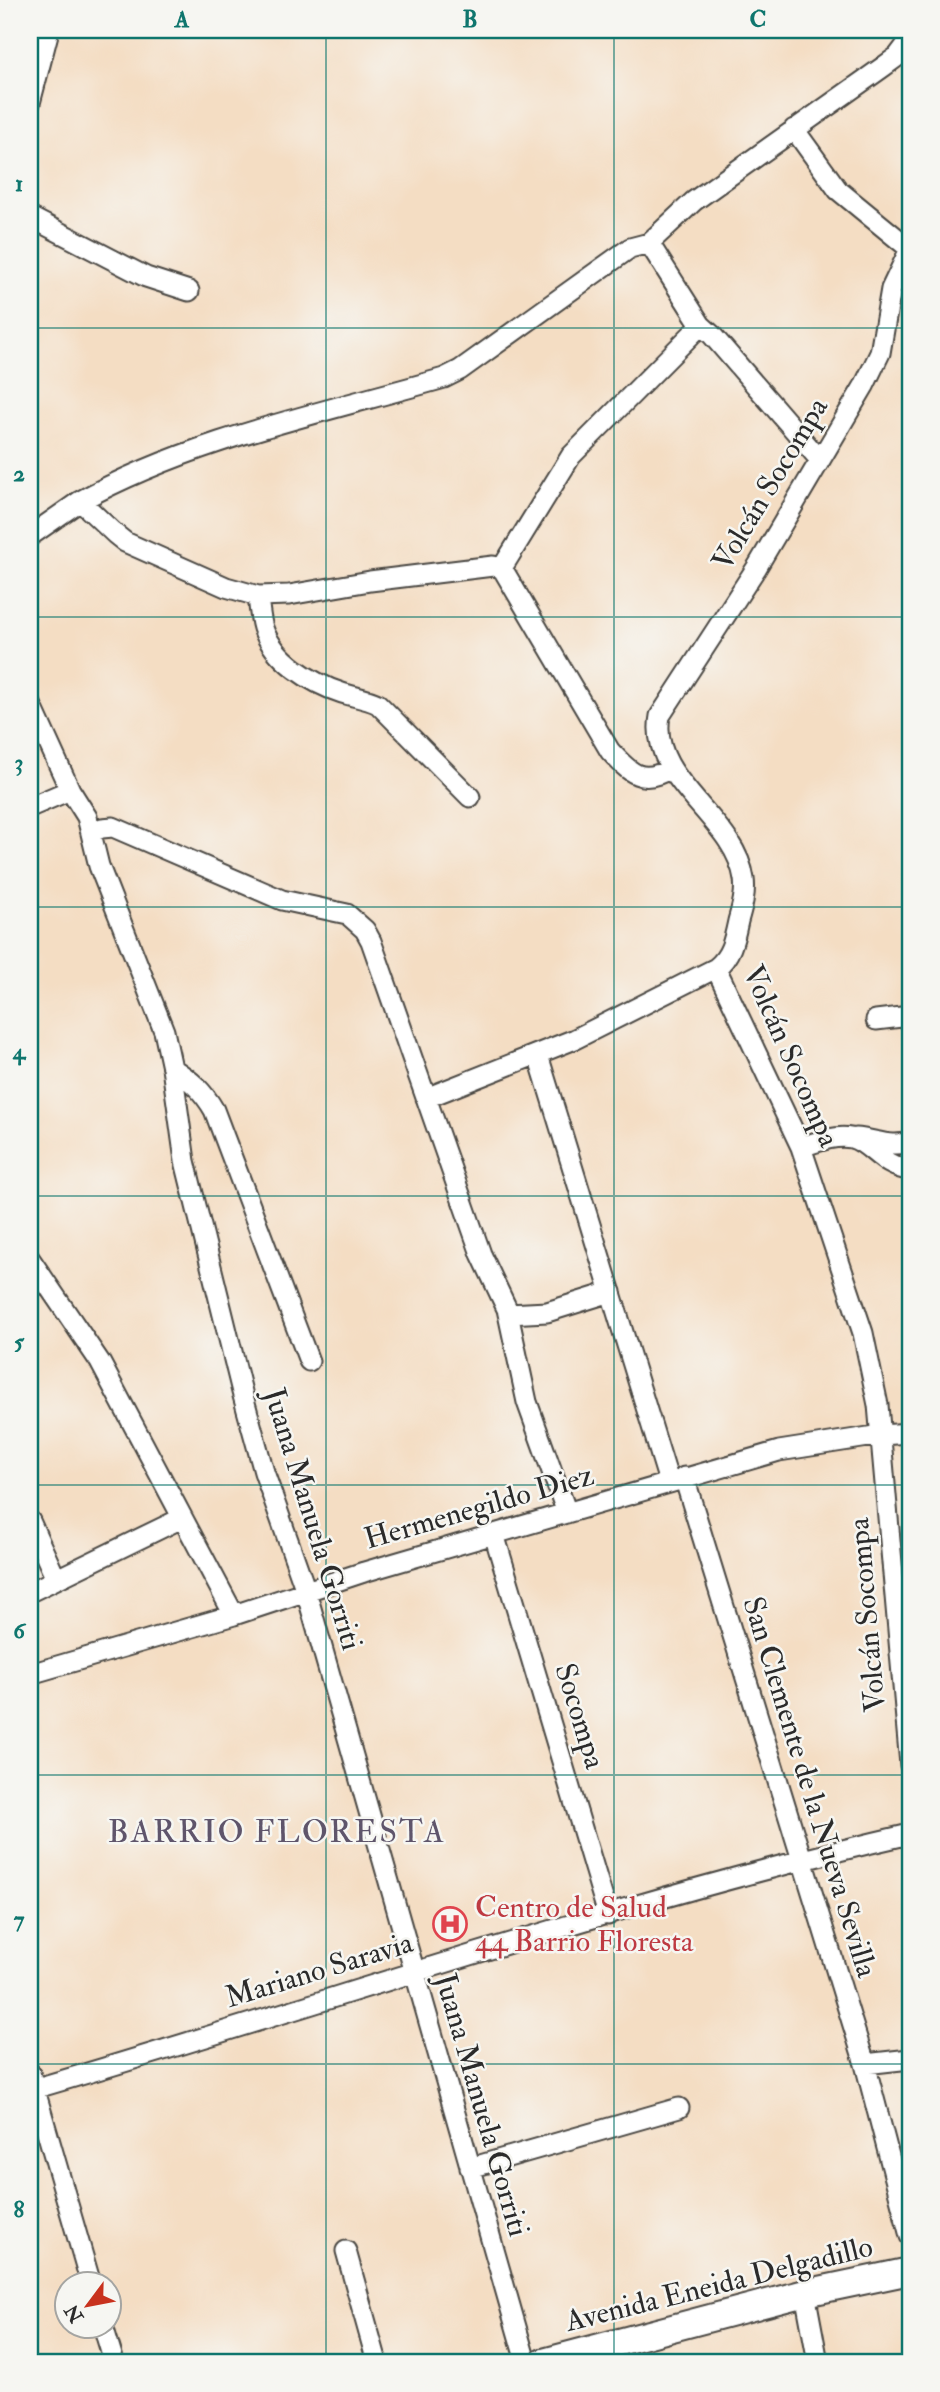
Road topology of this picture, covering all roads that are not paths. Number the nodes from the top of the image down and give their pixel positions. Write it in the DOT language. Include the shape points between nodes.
graph roads {
  1 [pos="49,30"];
  2 [pos="910,40"];
  3 [pos="30,103"];
  4 [pos="794,129"];
  5 [pos="30,217"];
  6 [pos="649,243"];
  7 [pos="910,249"];
  8 [pos="188,291"];
  9 [pos="701,325"];
  10 [pos="820,460"];
  11 [pos="80,501"];
  12 [pos="30,536"];
  13 [pos="502,568"];
  14 [pos="258,596"];
  15 [pos="30,702"];
  16 [pos="671,768"];
  17 [pos="69,790"];
  18 [pos="470,797"];
  19 [pos="30,807"];
  20 [pos="92,832"];
  21 [pos="716,968"];
  22 [pos="910,1016"];
  23 [pos="876,1020"];
  24 [pos="538,1055"];
  25 [pos="172,1068"];
  26 [pos="426,1098"];
  27 [pos="855,1138"];
  28 [pos="910,1141"];
  29 [pos="801,1147"];
  30 [pos="910,1170"];
  31 [pos="30,1259"];
  32 [pos="611,1292"];
  33 [pos="508,1314"];
  34 [pos="309,1361"];
  35 [pos="910,1433"];
  36 [pos="881,1435"];
  37 [pos="676,1480"];
  38 [pos="567,1513"];
  39 [pos="182,1518"];
  40 [pos="30,1521"];
  41 [pos="494,1534"];
  42 [pos="56,1579"];
  43 [pos="306,1591"];
  44 [pos="30,1592"];
  45 [pos="234,1615"];
  46 [pos="30,1674"];
  47 [pos="910,1765"];
  48 [pos="910,1834"];
  49 [pos="802,1860"];
  50 [pos="608,1915"];
  51 [pos="413,1972"];
  52 [pos="910,2059"];
  53 [pos="864,2064"];
  54 [pos="31,2084"];
  55 [pos="679,2108"];
  56 [pos="470,2168"];
  57 [pos="910,2236"];
  58 [pos="346,2251"];
  59 [pos="87,2270"];
  60 [pos="910,2271"];
  61 [pos="805,2293"];
  62 [pos="107,2340"];
  63 [pos="570,2359"];
  64 [pos="114,2362"];
  65 [pos="377,2362"];
  66 [pos="526,2362"];
  67 [pos="543,2362"];
  68 [pos="818,2362"];
  1 -- 3 [label="street"];
  2 -- 4 [label="street" via="890,61"];
  4 -- 6 [label="street" via="694,201"];
  4 -- 7 [label="street" via="838,190"];
  5 -- 8 [label="street" via="146,277"];
  6 -- 9 [label="street"];
  6 -- 11 [label="street" via="630,248 444,378 288,421 153,466"];
  7 -- 10 [label="street, Volcán Socompa" via="891,289 876,363"];
  9 -- 10 [label="street"];
  9 -- 13 [label="street" via="571,456"];
  10 -- 16 [label="street, Volcán Socompa" via="660,716 658,738"];
  11 -- 12 [label="street"];
  11 -- 14 [label="street" via="125,542 226,587"];
  13 -- 14 [label="street"];
  13 -- 16 [label="street" via="610,751 633,773 647,778"];
  14 -- 18 [label="street" via="263,628 284,660 340,692 378,704"];
  15 -- 17 [label="street, Juana Manuela Gorriti"];
  16 -- 21 [label="street, Volcán Socompa" via="729,841 745,880 732,945 727,960"];
  17 -- 19 [label="street"];
  17 -- 20 [label="street, Juana Manuela Gorriti"];
  20 -- 25 [label="street, Juana Manuela Gorriti" via="99,866 164,1031"];
  20 -- 26 [label="street" via="113,827 282,900 356,919 371,941"];
  21 -- 24 [label="street"];
  21 -- 29 [label="street, Volcán Socompa"];
  22 -- 23 [label="street"];
  24 -- 26 [label="street"];
  24 -- 32 [label="street, San Clemente de la Nueva Sevilla"];
  25 -- 34 [label="street" via="204,1092 214,1110"];
  25 -- 43 [label="street, Juana Manuela Gorriti" via="185,1161 242,1392 264,1472"];
  26 -- 33 [label="street" via="481,1254"];
  27 -- 28 [label="street" via="894,1145"];
  27 -- 29 [label="street" via="836,1137"];
  27 -- 30 [label="street" via="884,1161"];
  29 -- 36 [label="street, Volcán Socompa" via="863,1333"];
  31 -- 39 [label="street" via="100,1362"];
  32 -- 33 [label="street" via="547,1312"];
  32 -- 37 [label="street, San Clemente de la Nueva Sevilla"];
  33 -- 38 [label="street" via="527,1402"];
  35 -- 36 [label="street, Hermenegildo Diez"];
  36 -- 37 [label="street, Hermenegildo Diez" via="792,1447"];
  36 -- 47 [label="street, Volcán Socompa"];
  37 -- 38 [label="street, Hermenegildo Diez"];
  37 -- 49 [label="street, San Clemente de la Nueva Sevilla"];
  38 -- 41 [label="street, Hermenegildo Diez"];
  39 -- 42 [label="street"];
  39 -- 45 [label="street"];
  40 -- 42 [label="street"];
  41 -- 43 [label="street, Hermenegildo Diez"];
  41 -- 50 [label="street, Socompa"];
  42 -- 44 [label="street"];
  43 -- 45 [label="street, Hermenegildo Diez"];
  43 -- 51 [label="street, Juana Manuela Gorriti"];
  45 -- 46 [label="street, Hermenegildo Diez"];
  48 -- 49 [label="street, Mariano Saravia"];
  49 -- 50 [label="street, Mariano Saravia"];
  49 -- 53 [label="street, San Clemente de la Nueva Sevilla"];
  50 -- 51 [label="street, Mariano Saravia"];
  51 -- 54 [label="street, Mariano Saravia"];
  51 -- 56 [label="street, Juana Manuela Gorriti"];
  52 -- 53 [label="street"];
  53 -- 57 [label="street, San Clemente de la Nueva Sevilla"];
  54 -- 59 [label="street"];
  55 -- 56 [label="street"];
  56 -- 66 [label="street, Juana Manuela Gorriti"];
  58 -- 65 [label="street"];
  60 -- 61 [label="main road, Avenida Eneida Delgadillo"];
  61 -- 63 [label="main road, Avenida Eneida Delgadillo"];
  61 -- 68 [label="street"];
  62 -- 64 [label="street"];
  63 -- 67 [label="main road, Avenida Eneida Delgadillo"];
}
